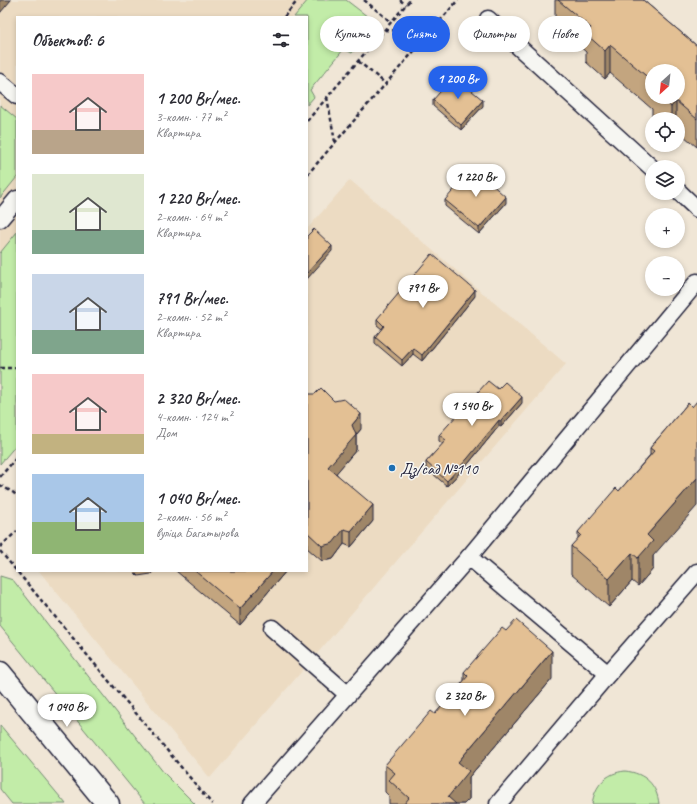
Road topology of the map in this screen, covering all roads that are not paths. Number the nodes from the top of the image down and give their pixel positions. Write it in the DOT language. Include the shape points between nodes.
graph roads {
  1 [pos="524,52"];
  2 [pos="0,82"];
  3 [pos="16,95"];
  4 [pos="645,162"];
  5 [pos="685,197"];
  6 [pos="16,200"];
  7 [pos="697,208"];
  8 [pos="0,219"];
  9 [pos="697,282"];
  10 [pos="469,557"];
  11 [pos="697,572"];
  12 [pos="272,628"];
  13 [pos="0,673"];
  14 [pos="608,674"];
  15 [pos="347,694"];
  16 [pos="260,801"];
  17 [pos="108,804"];
  18 [pos="498,804"];
  1 -- 4 [label="lane"];
  2 -- 3 [label="lane"];
  5 -- 7 [label="lane"];
  6 -- 8 [label="lane"];
  9 -- 10 [label="lane"];
  10 -- 14 [label="lane"];
  10 -- 15 [label="lane"];
  11 -- 14 [label="lane"];
  12 -- 15 [label="lane"];
  13 -- 17 [label="street"];
  14 -- 18 [label="lane"];
  15 -- 16 [label="lane"];
}
